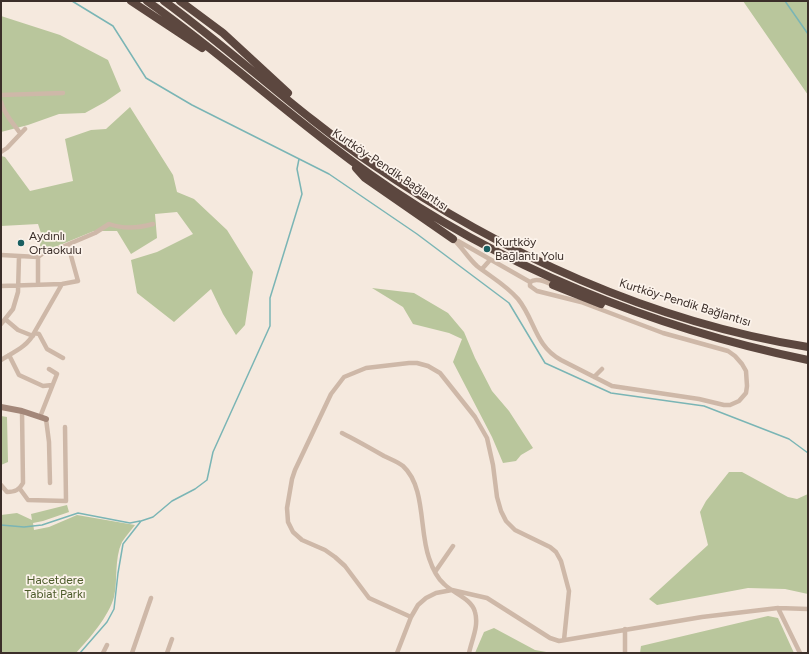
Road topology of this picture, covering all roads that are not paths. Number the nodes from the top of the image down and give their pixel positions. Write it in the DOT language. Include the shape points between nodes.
graph roads {
  1 [pos="131,1"];
  2 [pos="147,1"];
  3 [pos="164,1"];
  4 [pos="180,1"];
  5 [pos="229,64"];
  6 [pos="63,92"];
  7 [pos="1,95"];
  8 [pos="1,102"];
  9 [pos="2,108"];
  10 [pos="318,124"];
  11 [pos="24,129"];
  12 [pos="20,133"];
  13 [pos="1,152"];
  14 [pos="348,158"];
  15 [pos="153,224"];
  16 [pos="453,239"];
  17 [pos="68,245"];
  18 [pos="1,255"];
  19 [pos="19,256"];
  20 [pos="38,257"];
  21 [pos="490,260"];
  22 [pos="482,269"];
  23 [pos="530,282"];
  24 [pos="38,284"];
  25 [pos="62,284"];
  26 [pos="19,285"];
  27 [pos="554,285"];
  28 [pos="1,286"];
  29 [pos="5,319"];
  30 [pos="1,324"];
  31 [pos="33,335"];
  32 [pos="742,344"];
  33 [pos="808,347"];
  34 [pos="9,355"];
  35 [pos="63,358"];
  36 [pos="1,360"];
  37 [pos="808,360"];
  38 [pos="602,368"];
  39 [pos="49,369"];
  40 [pos="594,376"];
  41 [pos="52,385"];
  42 [pos="1,407"];
  43 [pos="22,411"];
  44 [pos="43,418"];
  45 [pos="65,427"];
  46 [pos="342,433"];
  47 [pos="50,483"];
  48 [pos="1,485"];
  49 [pos="20,489"];
  50 [pos="453,546"];
  51 [pos="435,572"];
  52 [pos="452,590"];
  53 [pos="151,598"];
  54 [pos="778,608"];
  55 [pos="808,609"];
  56 [pos="411,617"];
  57 [pos="625,629"];
  58 [pos="172,639"];
  59 [pos="564,640"];
  60 [pos="108,645"];
  61 [pos="104,653"];
  62 [pos="132,653"];
  63 [pos="167,653"];
  64 [pos="397,653"];
  65 [pos="469,653"];
  66 [pos="625,653"];
  67 [pos="800,653"];
  1 -- 5 [label="highway"];
  2 -- 5 [label="highway, Kurtköy-Pendik Bağlantısı"];
  3 -- 10 [label="highway, Kurtköy-Pendik Bağlantısı"];
  4 -- 10 [label="highway" via="223,33"];
  5 -- 14 [label="highway, Kurtköy-Pendik Bağlantısı"];
  6 -- 7 [label="street"];
  8 -- 9 [label="street"];
  9 -- 12 [label="street"];
  10 -- 33 [label="highway, Kurtköy-Pendik Bağlantısı" via="371,164 450,214 562,272 609,292 705,324 744,335"];
  11 -- 12 [label="street"];
  12 -- 13 [label="street"];
  14 -- 16 [label="highway" via="365,178"];
  14 -- 32 [label="highway, Kurtköy-Pendik Bağlantısı" via="443,221 534,270 610,302 698,333"];
  15 -- 17 [label="street" via="140,227 109,224"];
  16 -- 21 [label="street"];
  16 -- 22 [label="street"];
  17 -- 20 [label="street" via="45,252"];
  17 -- 25 [label="street" via="78,281"];
  18 -- 19 [label="street"];
  19 -- 20 [label="street"];
  19 -- 26 [label="street"];
  20 -- 24 [label="street"];
  21 -- 22 [label="street"];
  21 -- 23 [label="street"];
  22 -- 40 [label="street" via="518,299 548,351"];
  23 -- 27 [label="street" via="536,279"];
  23 -- 40 [label="street" via="530,286 537,291 570,298 663,333 728,351 746,371 747,386 746,393 739,402 724,405 612,386"];
  24 -- 25 [label="street"];
  24 -- 26 [label="street"];
  25 -- 31 [label="street"];
  26 -- 28 [label="street"];
  26 -- 29 [label="street" via="15,306"];
  27 -- 32 [label="highway" via="688,335 719,343"];
  29 -- 30 [label="street"];
  29 -- 31 [label="street" via="18,330"];
  31 -- 34 [label="street" via="32,340"];
  31 -- 35 [label="street" via="40,334 47,348"];
  32 -- 37 [label="highway, Kurtköy-Pendik Bağlantısı"];
  34 -- 36 [label="street"];
  34 -- 41 [label="street" via="19,375 43,386"];
  38 -- 40 [label="street"];
  39 -- 41 [label="street" via="57,374"];
  41 -- 44 [label="street"];
  42 -- 43 [label="street"];
  43 -- 44 [label="street"];
  43 -- 49 [label="street" via="23,483"];
  44 -- 47 [label="street" via="49,442"];
  45 -- 49 [label="street" via="66,501 28,500"];
  46 -- 51 [label="street" via="402,466 412,477 418,495 425,545"];
  48 -- 49 [label="street" via="7,492"];
  50 -- 51 [label="street"];
  51 -- 52 [label="street" via="443,584"];
  52 -- 56 [label="street" via="426,598"];
  52 -- 59 [label="street" via="487,598 550,638"];
  52 -- 65 [label="street" via="471,604 475,611 477,621"];
  53 -- 62 [label="street"];
  54 -- 55 [label="street"];
  54 -- 57 [label="street"];
  54 -- 67 [label="street"];
  56 -- 59 [label="street" via="369,598 335,557 302,540 293,532 288,522 287,508 295,470 331,394 344,377 366,368 416,363 440,373 481,427 487,438 497,496 506,521 515,530 550,547 561,561 569,594"];
  56 -- 64 [label="street"];
  57 -- 59 [label="street"];
  57 -- 66 [label="street"];
  58 -- 63 [label="street"];
  60 -- 61 [label="street"];
}
